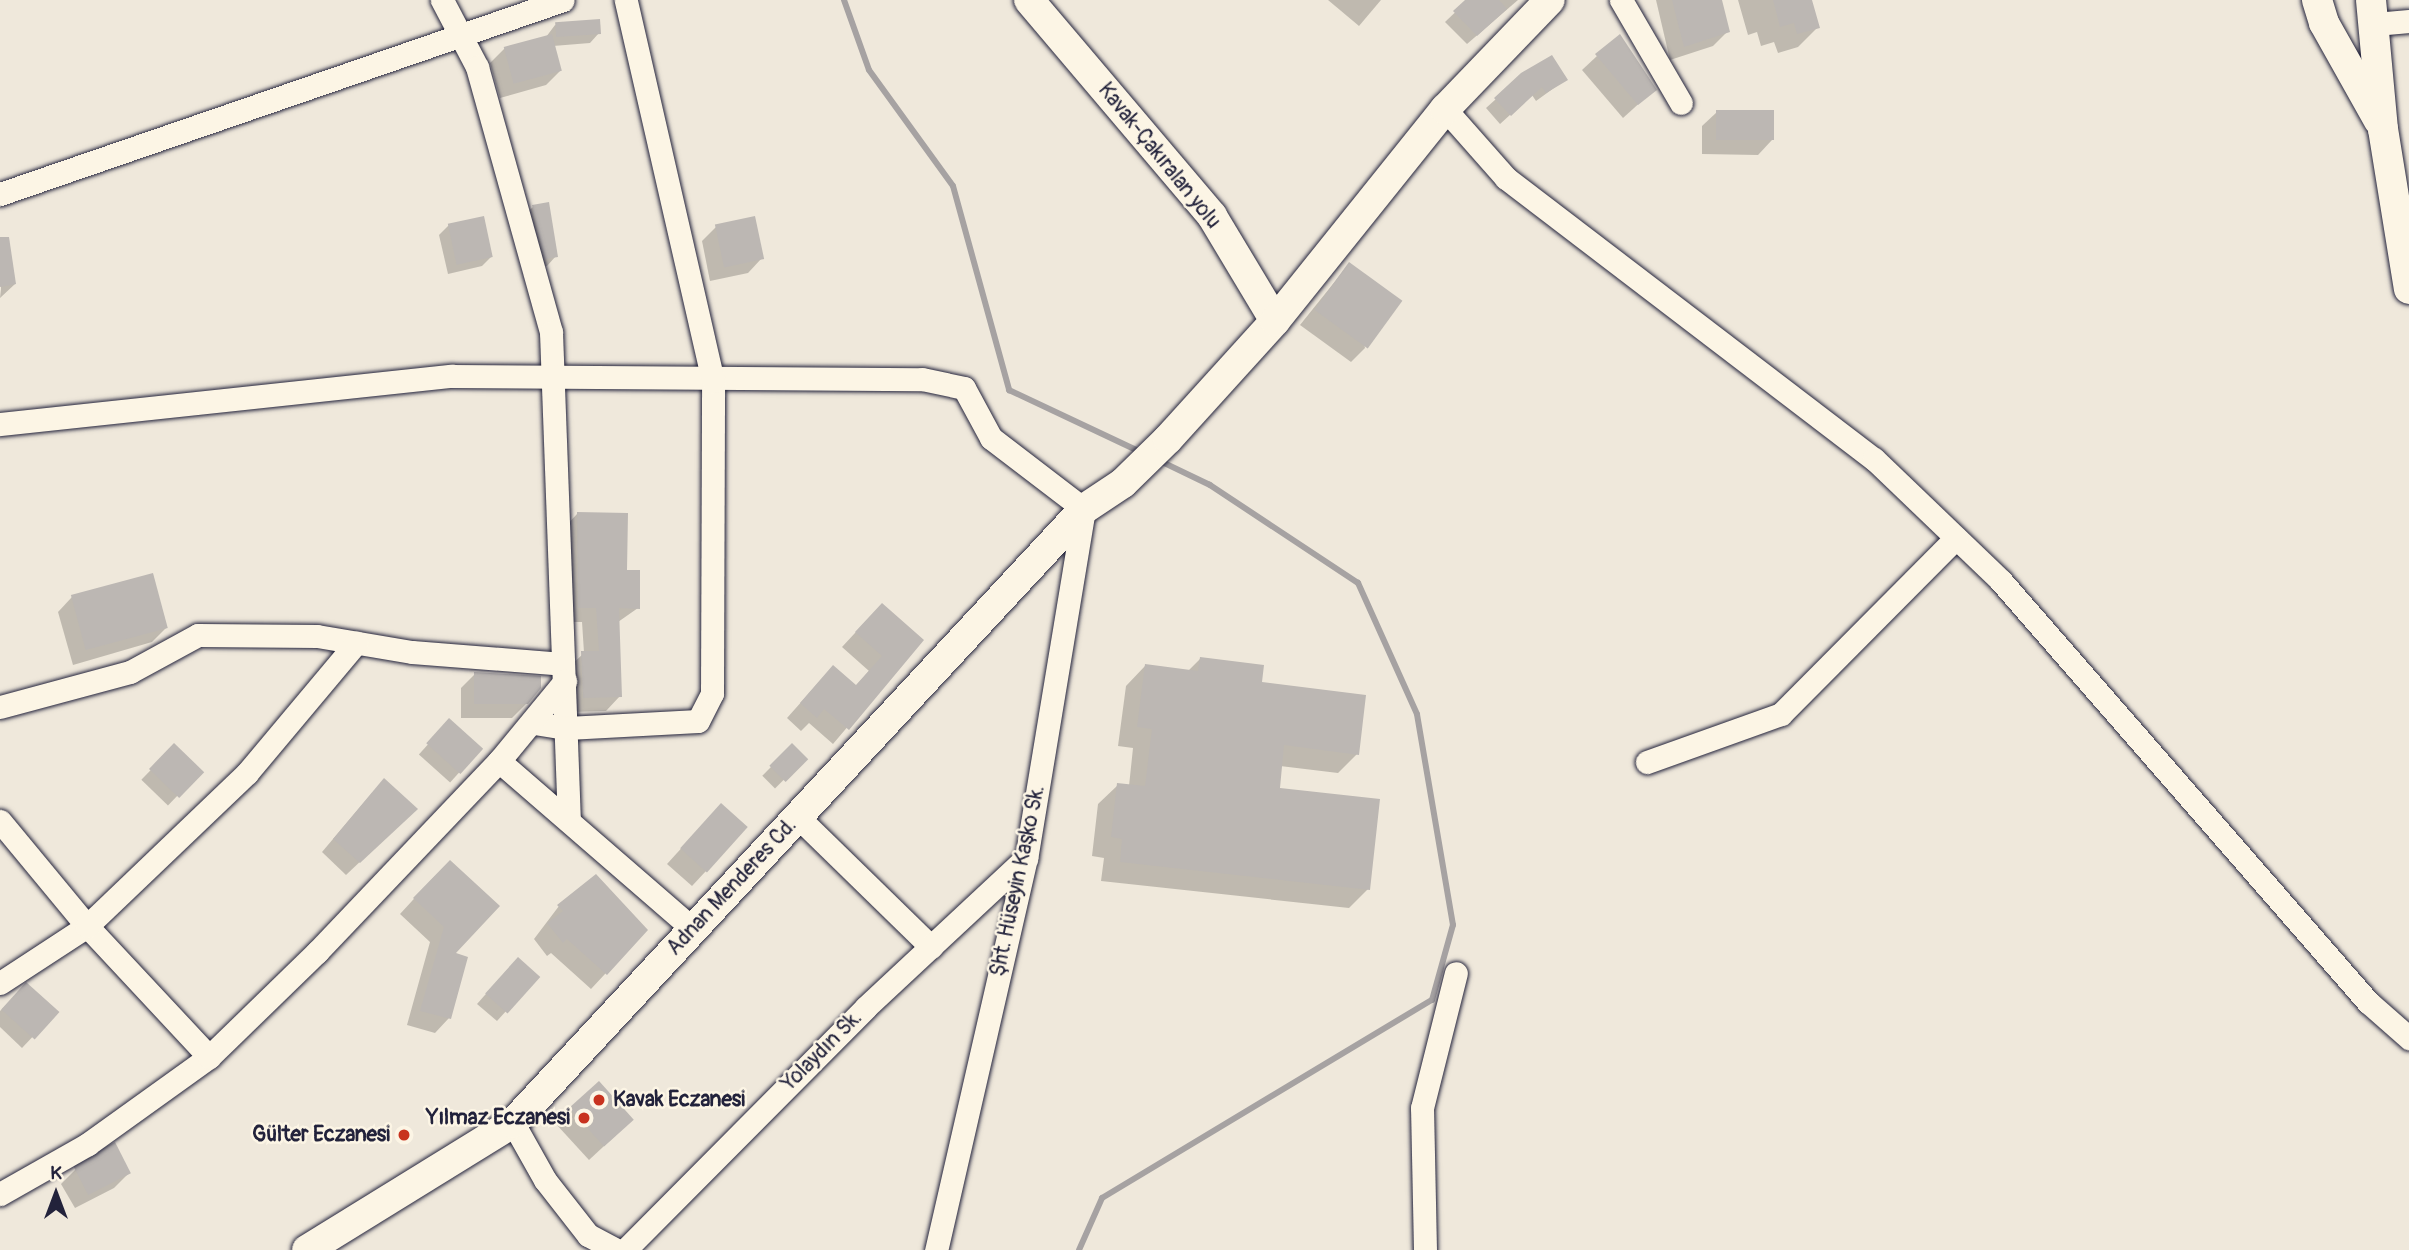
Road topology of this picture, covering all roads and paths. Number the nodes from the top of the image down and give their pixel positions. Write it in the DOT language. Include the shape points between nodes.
graph roads {
  1 [pos="442,0"];
  2 [pos="563,0"];
  3 [pos="626,0"];
  4 [pos="1029,0"];
  5 [pos="1550,0"];
  6 [pos="1621,0"];
  7 [pos="2317,0"];
  8 [pos="2373,12"];
  9 [pos="2409,21"];
  10 [pos="460,35"];
  11 [pos="1681,103"];
  12 [pos="1445,109"];
  13 [pos="2383,129"];
  14 [pos="0,194"];
  15 [pos="2409,283"];
  16 [pos="1275,321"];
  17 [pos="552,379"];
  18 [pos="713,381"];
  19 [pos="0,424"];
  20 [pos="1084,509"];
  21 [pos="1956,538"];
  22 [pos="356,643"];
  23 [pos="564,672"];
  24 [pos="0,707"];
  25 [pos="534,723"];
  26 [pos="567,728"];
  27 [pos="499,761"];
  28 [pos="1647,762"];
  29 [pos="797,817"];
  30 [pos="0,821"];
  31 [pos="569,821"];
  32 [pos="1026,858"];
  33 [pos="86,926"];
  34 [pos="693,929"];
  35 [pos="931,947"];
  36 [pos="1455,973"];
  37 [pos="0,983"];
  38 [pos="2409,1038"];
  39 [pos="209,1057"];
  40 [pos="513,1123"];
  41 [pos="0,1194"];
  42 [pos="321,1246"];
  43 [pos="616,1250"];
  44 [pos="625,1250"];
  45 [pos="936,1250"];
  46 [pos="1425,1250"];
  1 -- 10 [label="street"];
  2 -- 10 [label="street"];
  3 -- 18 [label="street"];
  4 -- 16 [label="main road, Kavak-Çakıralan yolu" via="1212,216"];
  5 -- 12 [label="main road, Adnan Menderes Cd."];
  6 -- 11 [label="street"];
  7 -- 13 [label="main road" via="2324,23"];
  8 -- 9 [label="street"];
  8 -- 13 [label="main road"];
  10 -- 14 [label="street"];
  10 -- 17 [label="street" via="477,67 551,332"];
  12 -- 16 [label="main road, Adnan Menderes Cd."];
  12 -- 21 [label="street" via="1506,178 1874,459"];
  13 -- 15 [label="main road"];
  16 -- 20 [label="main road, Adnan Menderes Cd." via="1168,439 1123,483"];
  17 -- 18 [label="street"];
  17 -- 19 [label="street" via="452,376"];
  17 -- 23 [label="street"];
  18 -- 20 [label="street" via="922,379 964,388 991,438"];
  18 -- 26 [label="street" via="712,693 698,721"];
  20 -- 29 [label="main road, Adnan Menderes Cd."];
  20 -- 32 [label="street, Şht. Hüseyin Kaşko Sk."];
  21 -- 28 [label="street" via="1781,714"];
  21 -- 38 [label="street" via="2001,581 2368,1002"];
  22 -- 23 [label="street"];
  22 -- 24 [label="street" via="317,636 198,635 130,672"];
  22 -- 33 [label="street" via="247,772"];
  23 -- 25 [label="street"];
  23 -- 26 [label="street"];
  25 -- 26 [label="street"];
  25 -- 27 [label="street"];
  26 -- 31 [label="street"];
  27 -- 31 [label="street"];
  27 -- 39 [label="street" via="317,953"];
  29 -- 34 [label="main road, Adnan Menderes Cd."];
  29 -- 35 [label="street"];
  30 -- 33 [label="street"];
  31 -- 34 [label="street"];
  32 -- 35 [label="street, Yolaydın Sk."];
  32 -- 45 [label="street, Şht. Hüseyin Kaşko Sk."];
  33 -- 37 [label="street"];
  33 -- 39 [label="street"];
  34 -- 40 [label="main road, Adnan Menderes Cd."];
  35 -- 44 [label="street, Yolaydın Sk."];
  36 -- 46 [label="street" via="1422,1108"];
  39 -- 41 [label="street" via="88,1144"];
  40 -- 42 [label="main road, Adnan Menderes Cd."];
  40 -- 43 [label="street" via="545,1181 588,1235"];
}
